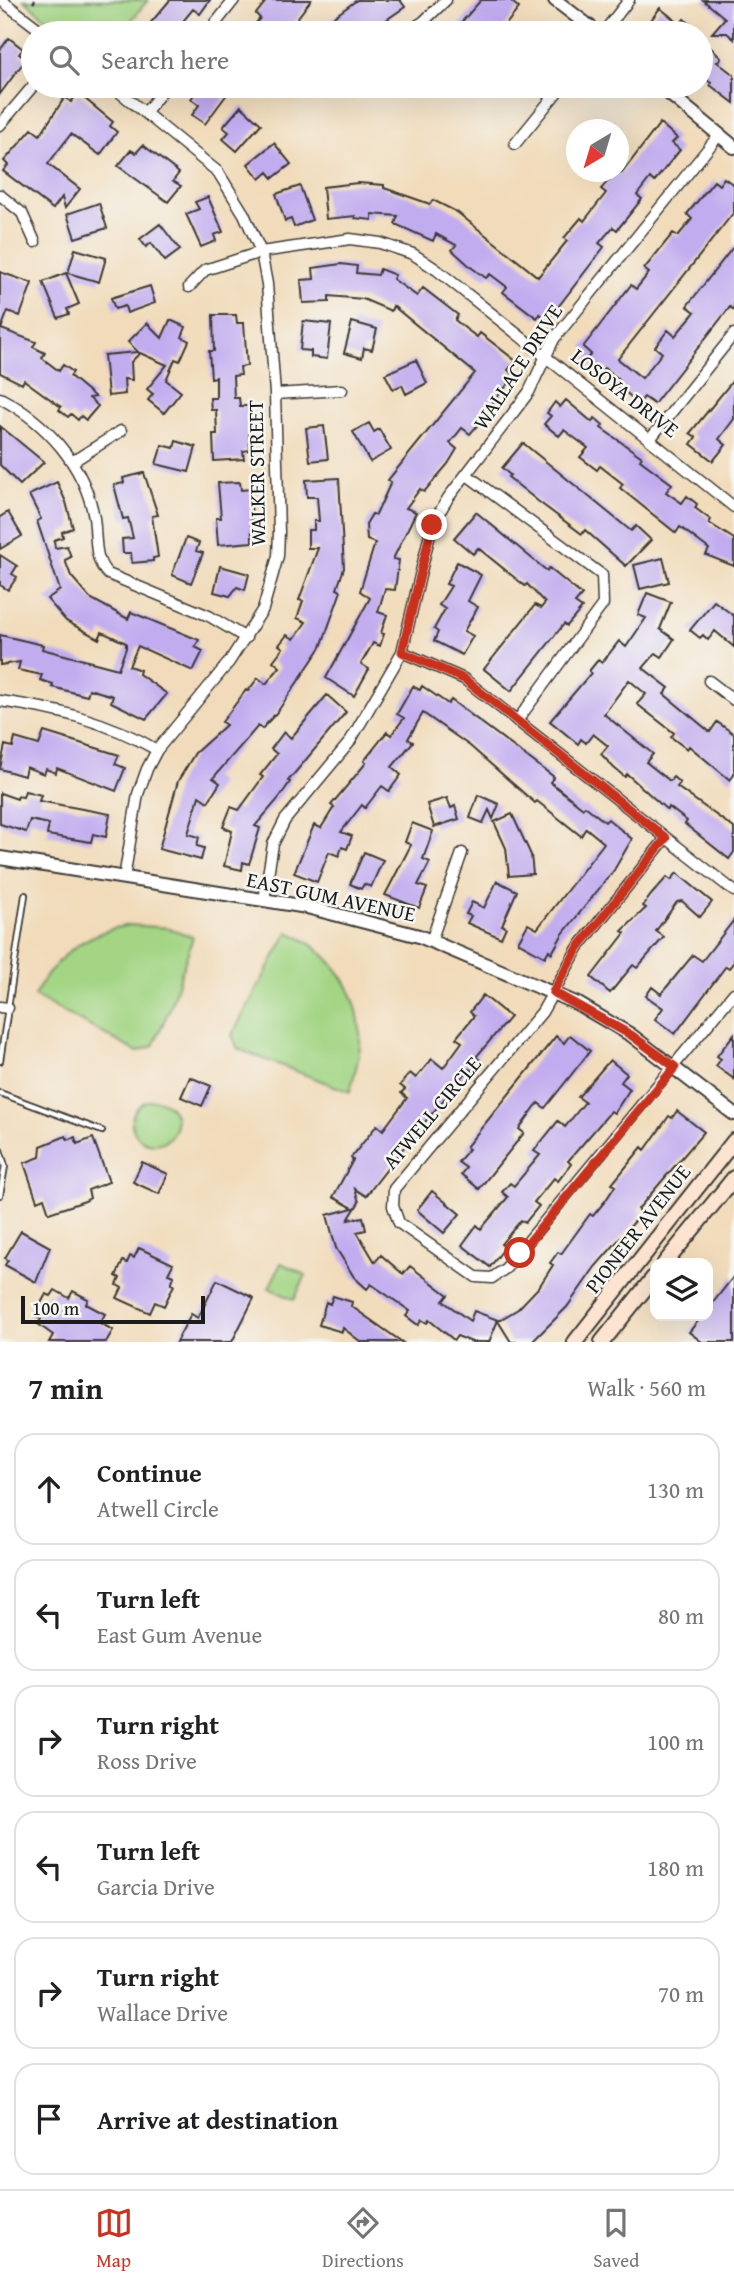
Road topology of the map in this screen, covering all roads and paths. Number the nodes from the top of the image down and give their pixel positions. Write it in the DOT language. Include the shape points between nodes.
graph roads {
  1 [pos="1,0"];
  2 [pos="234,0"];
  3 [pos="446,0"];
  4 [pos="555,0"];
  5 [pos="629,0"];
  6 [pos="28,21"];
  7 [pos="217,21"];
  8 [pos="424,21"];
  9 [pos="582,21"];
  10 [pos="612,21"];
  11 [pos="23,98"];
  12 [pos="128,98"];
  13 [pos="157,98"];
  14 [pos="552,98"];
  15 [pos="674,98"];
  16 [pos="146,112"];
  17 [pos="0,125"];
  18 [pos="719,135"];
  19 [pos="515,144"];
  20 [pos="734,147"];
  21 [pos="0,195"];
  22 [pos="35,242"];
  23 [pos="261,252"];
  24 [pos="189,287"];
  25 [pos="734,334"];
  26 [pos="548,356"];
  27 [pos="342,390"];
  28 [pos="275,394"];
  29 [pos="0,398"];
  30 [pos="121,431"];
  31 [pos="651,438"];
  32 [pos="72,462"];
  33 [pos="467,475"];
  34 [pos="734,507"];
  35 [pos="246,638"];
  36 [pos="402,652"];
  37 [pos="709,681"];
  38 [pos="734,700"];
  39 [pos="0,701"];
  40 [pos="517,721"];
  41 [pos="157,750"];
  42 [pos="666,838"];
  43 [pos="462,853"];
  44 [pos="0,858"];
  45 [pos="124,878"];
  46 [pos="734,891"];
  47 [pos="24,895"];
  48 [pos="264,900"];
  49 [pos="431,940"];
  50 [pos="553,992"];
  51 [pos="734,993"];
  52 [pos="4,1007"];
  53 [pos="0,1061"];
  54 [pos="675,1067"];
  55 [pos="0,1093"];
  56 [pos="734,1114"];
  57 [pos="102,1130"];
  58 [pos="734,1141"];
  59 [pos="0,1150"];
  60 [pos="734,1178"];
  61 [pos="0,1195"];
  62 [pos="669,1258"];
  63 [pos="650,1282"];
  64 [pos="575,1342"];
  65 [pos="602,1342"];
  1 -- 6 [label="street"];
  2 -- 7 [label="street"];
  3 -- 8 [label="street"];
  4 -- 9 [label="street"];
  5 -- 10 [label="street"];
  11 -- 17 [label="street"];
  12 -- 16 [label="street, WALKER STREET"];
  13 -- 16 [label="street"];
  14 -- 19 [label="street"];
  15 -- 18 [label="street"];
  16 -- 23 [label="street, WALKER STREET" via="218,172"];
  18 -- 20 [label="street"];
  18 -- 26 [label="street, WALLACE DRIVE" via="554,339"];
  21 -- 22 [label="street" via="22,213"];
  23 -- 24 [label="street, LOSOYA DRIVE" via="205,270"];
  23 -- 26 [label="street, LOSOYA DRIVE" via="350,239 413,254"];
  23 -- 28 [label="street, WALKER STREET" via="268,284"];
  25 -- 31 [label="street"];
  26 -- 31 [label="street, LOSOYA DRIVE"];
  26 -- 33 [label="street, WALLACE DRIVE" via="529,392"];
  27 -- 28 [label="street"];
  28 -- 35 [label="street, WALKER STREET" via="278,556 263,609"];
  29 -- 32 [label="street" via="41,424"];
  30 -- 32 [label="street"];
  31 -- 34 [label="street, LOSOYA DRIVE"];
  32 -- 35 [label="street" via="86,490 99,561 108,575 209,616"];
  33 -- 36 [label="street, WALLACE DRIVE" via="432,525"];
  33 -- 40 [label="street" via="602,575 603,604"];
  35 -- 41 [label="street, WALKER STREET"];
  36 -- 40 [label="street" via="464,679"];
  36 -- 48 [label="street, WALLACE DRIVE" via="349,743 285,820 273,844"];
  37 -- 38 [label="street"];
  39 -- 41 [label="street" via="70,712"];
  40 -- 42 [label="street"];
  41 -- 45 [label="street, WALKER STREET" via="138,794"];
  42 -- 46 [label="street"];
  42 -- 50 [label="street, ATWELL CIRCLE" via="578,948"];
  43 -- 49 [label="street"];
  44 -- 45 [label="street, EAST GUM AVENUE"];
  45 -- 48 [label="street, EAST GUM AVENUE"];
  47 -- 52 [label="lane"];
  48 -- 49 [label="street, EAST GUM AVENUE" via="346,916"];
  49 -- 50 [label="street, EAST GUM AVENUE"];
  50 -- 54 [label="street, EAST GUM AVENUE" via="631,1035"];
  50 -- 54 [label="street, ATWELL CIRCLE" via="542,1012 394,1189 399,1223 476,1277 492,1278 506,1268"];
  51 -- 54 [label="street, ATWELL CIRCLE"];
  52 -- 53 [label="lane"];
  54 -- 56 [label="street, EAST GUM AVENUE"];
  55 -- 57 [label="lane"];
  58 -- 64 [label="main road, PIONEER AVENUE"];
  59 -- 61 [label="lane" via="5,1166"];
  60 -- 62 [label="main road, PIONEER AVENUE"];
  63 -- 65 [label="main road, PIONEER AVENUE"];
}
